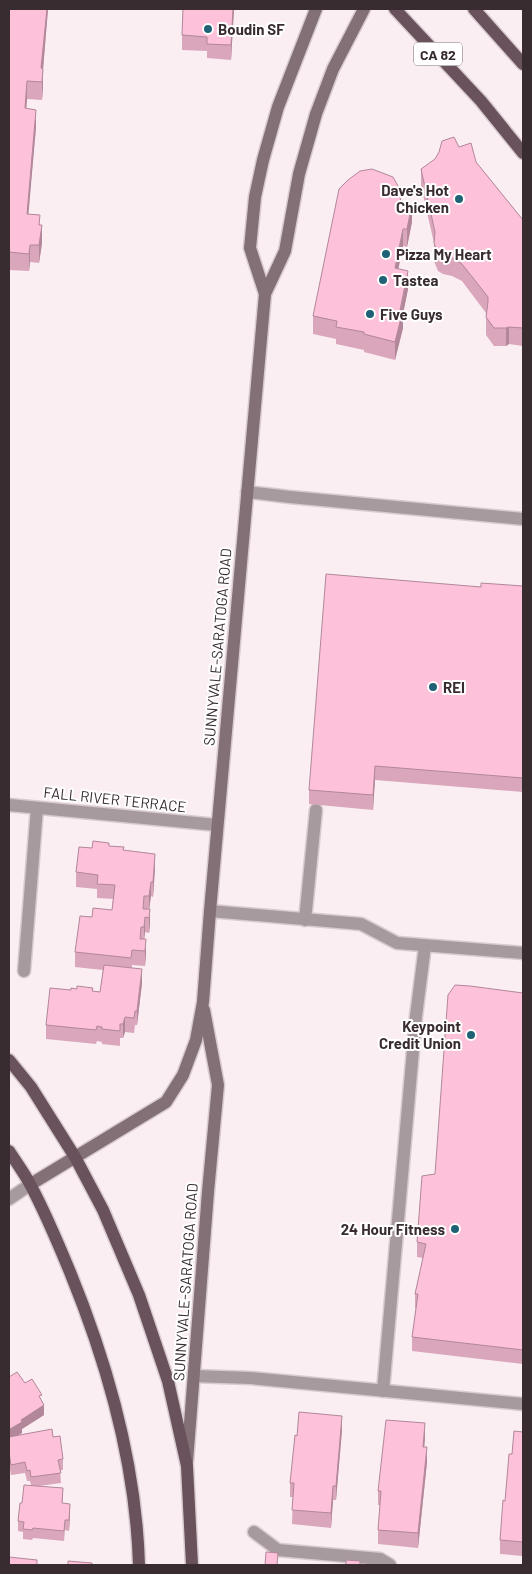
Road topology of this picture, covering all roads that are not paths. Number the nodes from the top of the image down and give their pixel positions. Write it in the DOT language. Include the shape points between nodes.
graph roads {
  1 [pos="316,9"];
  2 [pos="364,9"];
  3 [pos="395,9"];
  4 [pos="474,9"];
  5 [pos="523,64"];
  6 [pos="523,152"];
  7 [pos="265,294"];
  8 [pos="248,492"];
  9 [pos="523,518"];
  10 [pos="9,805"];
  11 [pos="38,808"];
  12 [pos="316,810"];
  13 [pos="217,825"];
  14 [pos="210,911"];
  15 [pos="305,920"];
  16 [pos="425,946"];
  17 [pos="523,953"];
  18 [pos="24,971"];
  19 [pos="203,1002"];
  20 [pos="9,1060"];
  21 [pos="9,1151"];
  22 [pos="76,1157"];
  23 [pos="31,1184"];
  24 [pos="9,1199"];
  25 [pos="194,1376"];
  26 [pos="383,1390"];
  27 [pos="523,1404"];
  28 [pos="187,1466"];
  29 [pos="254,1532"];
  30 [pos="139,1565"];
  31 [pos="192,1565"];
  32 [pos="390,1565"];
  1 -- 7 [label="main road, SUNNYVALE-SARATOGA ROAD" via="278,107 255,197 250,248"];
  2 -- 7 [label="main road, SUNNYVALE-SARATOGA ROAD" via="333,69 316,114 299,174 285,251"];
  3 -- 6 [label="main road, CA 82" via="481,101"];
  4 -- 5 [label="main road"];
  7 -- 8 [label="main road, SUNNYVALE-SARATOGA ROAD"];
  8 -- 9 [label="street"];
  8 -- 13 [label="main road, SUNNYVALE-SARATOGA ROAD"];
  10 -- 11 [label="street, FALL RIVER TERRACE"];
  11 -- 13 [label="street, FALL RIVER TERRACE"];
  11 -- 18 [label="street"];
  12 -- 15 [label="street"];
  13 -- 14 [label="main road, SUNNYVALE-SARATOGA ROAD"];
  14 -- 15 [label="street"];
  14 -- 19 [label="main road, SUNNYVALE-SARATOGA ROAD"];
  15 -- 16 [label="street" via="361,924 397,943"];
  16 -- 17 [label="street"];
  16 -- 26 [label="street"];
  19 -- 22 [label="main road, SUNNYVALE-SARATOGA ROAD" via="196,1040 183,1075 166,1102"];
  19 -- 25 [label="main road, SUNNYVALE-SARATOGA ROAD" via="218,1085"];
  20 -- 22 [label="main road" via="32,1087"];
  21 -- 23 [label="main road"];
  22 -- 23 [label="main road, SUNNYVALE-SARATOGA ROAD"];
  22 -- 28 [label="main road" via="139,1295 168,1381"];
  23 -- 24 [label="street"];
  23 -- 30 [label="main road" via="92,1327 108,1376 133,1498"];
  25 -- 26 [label="street"];
  25 -- 28 [label="main road, SUNNYVALE-SARATOGA ROAD"];
  26 -- 27 [label="street"];
  28 -- 31 [label="main road, SUNNYVALE-SARATOGA ROAD"];
  29 -- 32 [label="street" via="278,1550 380,1559"];
}
